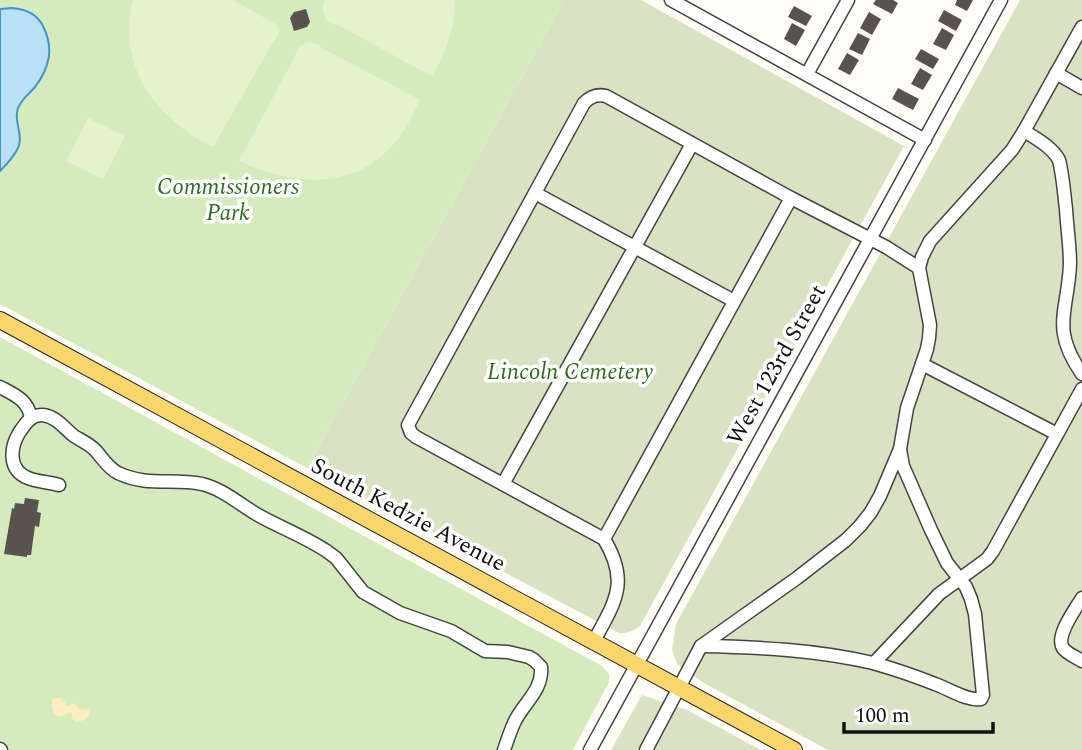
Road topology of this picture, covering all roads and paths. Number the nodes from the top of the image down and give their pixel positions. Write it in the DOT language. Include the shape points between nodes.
graph roads {
  1 [pos="671,0"];
  2 [pos="848,0"];
  3 [pos="1001,0"];
  4 [pos="691,5"];
  5 [pos="1082,27"];
  6 [pos="1056,73"];
  7 [pos="807,74"];
  8 [pos="1082,88"];
  9 [pos="1024,131"];
  10 [pos="925,140"];
  11 [pos="692,144"];
  12 [pos="535,193"];
  13 [pos="791,198"];
  14 [pos="870,239"];
  15 [pos="635,247"];
  16 [pos="919,268"];
  17 [pos="734,301"];
  18 [pos="0,320"];
  19 [pos="922,364"];
  20 [pos="1082,374"];
  21 [pos="0,387"];
  22 [pos="1082,389"];
  23 [pos="31,418"];
  24 [pos="1057,434"];
  25 [pos="900,449"];
  26 [pos="503,484"];
  27 [pos="59,485"];
  28 [pos="604,539"];
  29 [pos="958,578"];
  30 [pos="1082,598"];
  31 [pos="594,641"];
  32 [pos="701,646"];
  33 [pos="1082,661"];
  34 [pos="873,663"];
  35 [pos="636,664"];
  36 [pos="679,687"];
  37 [pos="504,750"];
  38 [pos="590,750"];
  39 [pos="646,750"];
  40 [pos="794,750"];
  1 -- 4 [label="street"];
  2 -- 7 [label="street"];
  3 -- 10 [label="street, West 123rd Street"];
  4 -- 7 [label="street"];
  5 -- 6 [label="street"];
  6 -- 8 [label="street"];
  6 -- 9 [label="street"];
  7 -- 10 [label="street"];
  9 -- 16 [label="street" via="930,242"];
  9 -- 20 [label="street" via="1059,160 1070,248 1063,334"];
  10 -- 14 [label="street, West 123rd Street"];
  11 -- 12 [label="street" via="606,96 594,96 584,103"];
  11 -- 13 [label="street"];
  11 -- 15 [label="street"];
  12 -- 15 [label="street"];
  12 -- 26 [label="street" via="408,425 416,437"];
  13 -- 14 [label="street"];
  13 -- 17 [label="street"];
  14 -- 16 [label="street"];
  14 -- 35 [label="street, West 123rd Street"];
  15 -- 17 [label="street"];
  15 -- 26 [label="street"];
  16 -- 19 [label="street" via="930,325"];
  17 -- 28 [label="street"];
  18 -- 31 [label="main road, South Kedzie Avenue"];
  19 -- 24 [label="street"];
  19 -- 25 [label="street"];
  21 -- 23 [label="street" via="25,402"];
  22 -- 24 [label="street"];
  23 -- 27 [label="street" via="13,446 15,466 28,478"];
  23 -- 37 [label="street" via="40,415 57,421 110,468 135,480 192,483 222,491 328,552 363,592 400,613 451,631 485,651 534,660 541,667 540,681 514,723"];
  24 -- 29 [label="street" via="993,551"];
  25 -- 29 [label="street" via="909,483"];
  25 -- 32 [label="street" via="871,512 846,540"];
  26 -- 28 [label="street"];
  28 -- 31 [label="street" via="613,553 617,592"];
  29 -- 34 [label="street"];
  29 -- 34 [label="street" via="975,614 984,689 981,699"];
  30 -- 33 [label="street" via="1060,642 1066,652"];
  31 -- 35 [label="main road, South Kedzie Avenue"];
  32 -- 34 [label="street" via="784,649"];
  32 -- 36 [label="street"];
  35 -- 36 [label="main road, South Kedzie Avenue"];
  35 -- 38 [label="street, West 123rd Street"];
  36 -- 39 [label="street"];
  36 -- 40 [label="main road, South Kedzie Avenue"];
}
